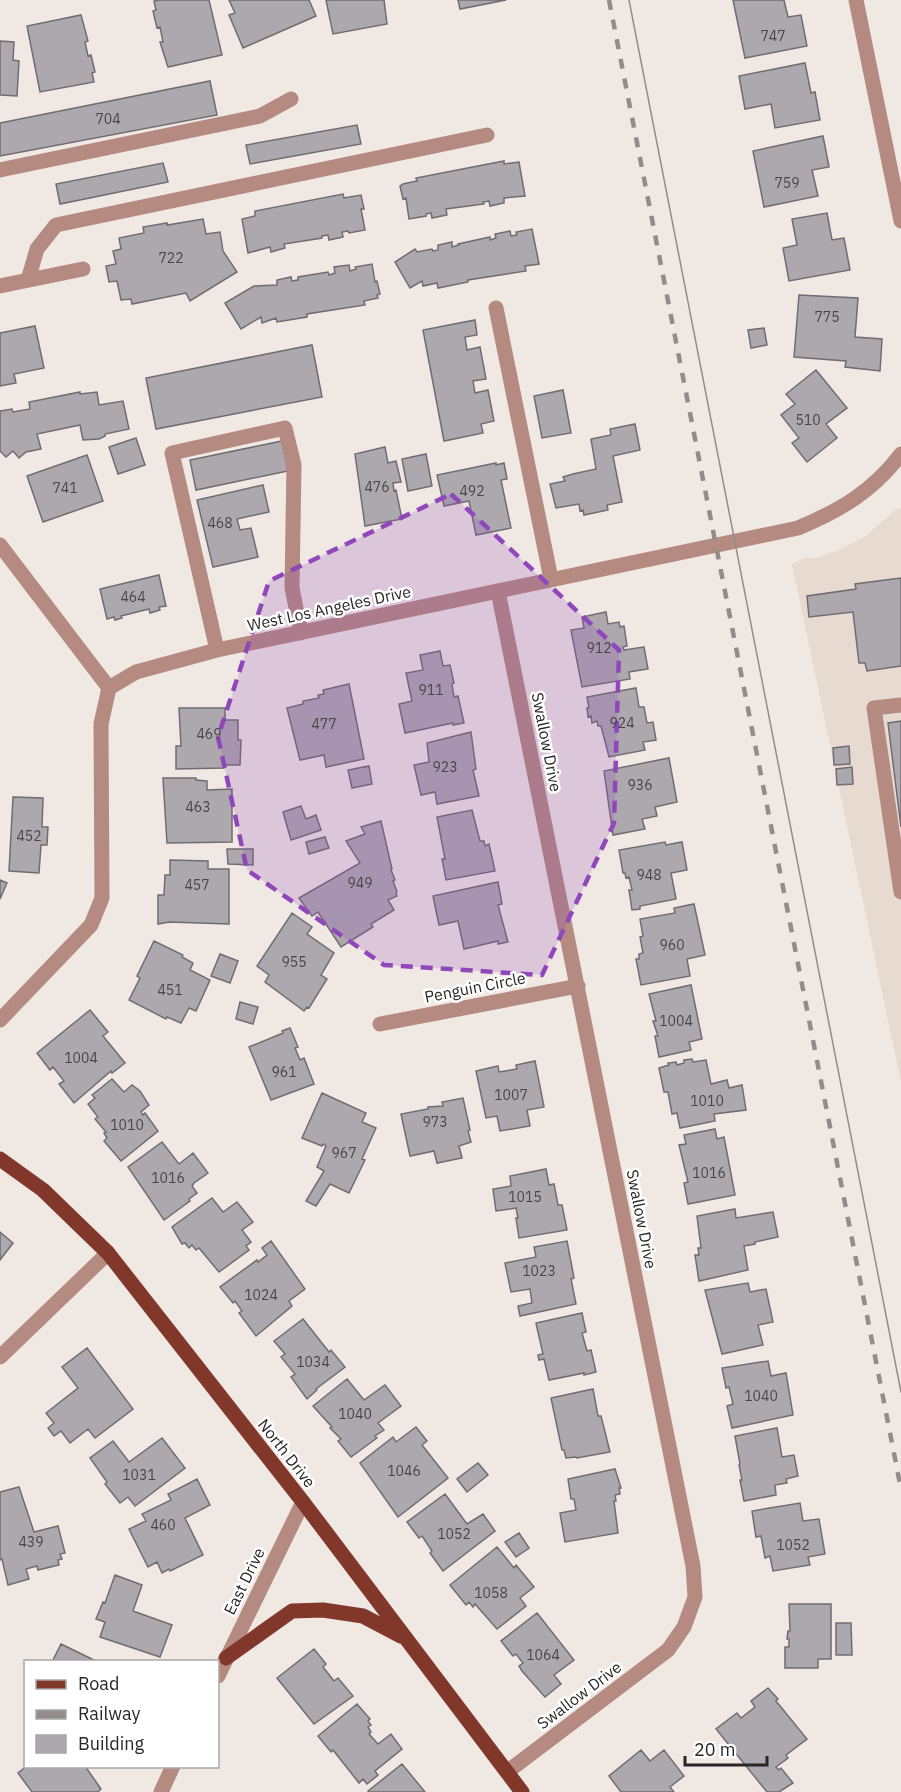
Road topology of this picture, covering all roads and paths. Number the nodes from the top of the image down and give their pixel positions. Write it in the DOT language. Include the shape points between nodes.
graph roads {
  1 [pos="856,0"];
  2 [pos="291,99"];
  3 [pos="487,135"];
  4 [pos="0,170"];
  5 [pos="901,221"];
  6 [pos="83,269"];
  7 [pos="28,280"];
  8 [pos="0,286"];
  9 [pos="496,308"];
  10 [pos="901,454"];
  11 [pos="0,545"];
  12 [pos="551,579"];
  13 [pos="498,591"];
  14 [pos="301,633"];
  15 [pos="217,650"];
  16 [pos="109,688"];
  17 [pos="901,705"];
  18 [pos="901,892"];
  19 [pos="578,986"];
  20 [pos="0,1020"];
  21 [pos="380,1024"];
  22 [pos="0,1159"];
  23 [pos="108,1253"];
  24 [pos="0,1357"];
  25 [pos="303,1502"];
  26 [pos="406,1639"];
  27 [pos="226,1658"];
  28 [pos="219,1674"];
  29 [pos="173,1768"];
  30 [pos="507,1772"];
  31 [pos="161,1792"];
  32 [pos="522,1792"];
  1 -- 5 [label="street"];
  2 -- 4 [label="street" via="260,116"];
  3 -- 7 [label="street" via="56,225 37,249"];
  6 -- 7 [label="street"];
  7 -- 8 [label="street"];
  9 -- 12 [label="street"];
  10 -- 12 [label="street, West Los Angeles Drive" via="862,494 832,514 798,528"];
  11 -- 16 [label="street"];
  12 -- 13 [label="street, West Los Angeles Drive"];
  13 -- 14 [label="street, West Los Angeles Drive"];
  13 -- 19 [label="street, Swallow Drive"];
  14 -- 15 [label="street, West Los Angeles Drive"];
  14 -- 15 [label="street" via="292,588 294,465 285,428 172,453"];
  15 -- 16 [label="street, West Los Angeles Drive" via="136,672"];
  16 -- 20 [label="street" via="101,724 102,898 91,925"];
  17 -- 18 [label="street" via="874,708"];
  19 -- 21 [label="street, Penguin Circle"];
  19 -- 30 [label="street, Swallow Drive" via="693,1566 695,1597 684,1627 668,1650"];
  22 -- 23 [label="main road, North Drive" via="43,1190"];
  23 -- 24 [label="street"];
  23 -- 25 [label="main road, North Drive"];
  25 -- 26 [label="main road, North Drive"];
  25 -- 27 [label="street, East Drive"];
  26 -- 27 [label="main road" via="363,1616 323,1610 292,1611"];
  26 -- 30 [label="main road, North Drive"];
  27 -- 28 [label="street, East Drive"];
  29 -- 31 [label="street"];
  30 -- 32 [label="main road, North Drive"];
}
